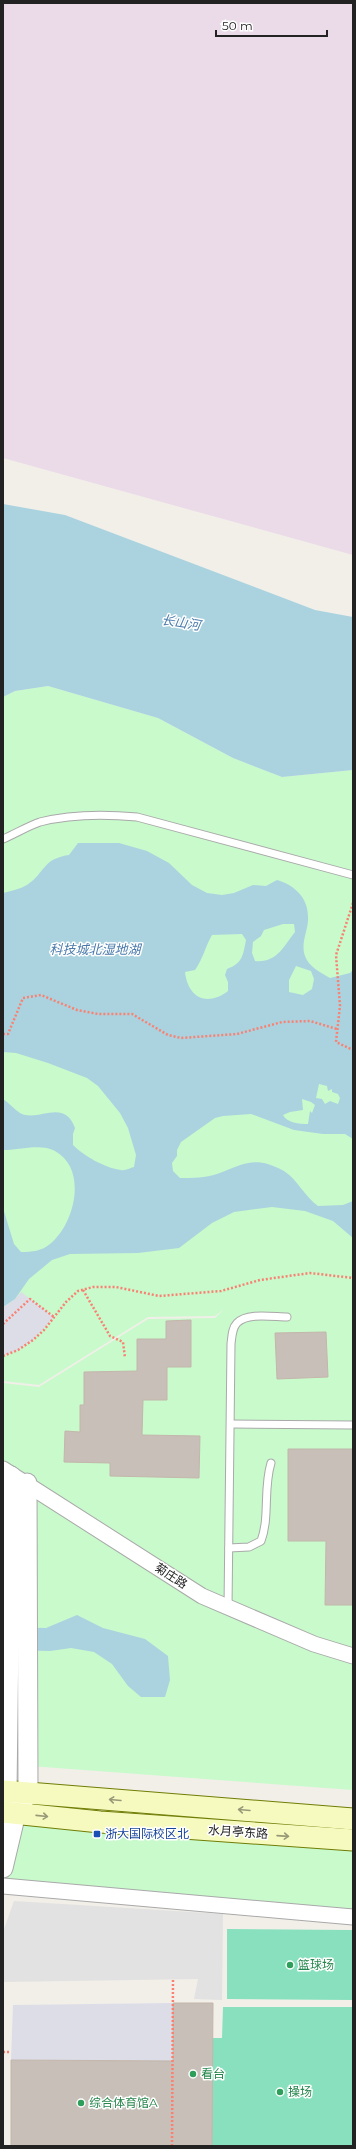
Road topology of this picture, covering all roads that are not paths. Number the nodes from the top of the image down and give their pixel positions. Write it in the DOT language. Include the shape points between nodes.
graph roads {
  1 [pos="3,839"];
  2 [pos="353,875"];
  3 [pos="287,1317"];
  4 [pos="232,1424"];
  5 [pos="353,1425"];
  6 [pos="270,1463"];
  7 [pos="14,1476"];
  8 [pos="229,1548"];
  9 [pos="18,1582"];
  10 [pos="228,1608"];
  11 [pos="353,1656"];
  12 [pos="5,1792"];
  13 [pos="28,1793"];
  14 [pos="10,1812"];
  15 [pos="353,1819"];
  16 [pos="353,1840"];
  17 [pos="3,1868"];
  18 [pos="3,1886"];
  19 [pos="353,1917"];
  1 -- 2 [label="lane" via="40,822 79,816 136,817"];
  3 -- 4 [label="lane" via="248,1317 238,1322 233,1330"];
  4 -- 5 [label="lane"];
  4 -- 8 [label="lane"];
  6 -- 8 [label="lane" via="266,1479 264,1531 261,1540 248,1547"];
  7 -- 9 [label="street"];
  7 -- 10 [label="street, 菊庄路" via="202,1596"];
  8 -- 10 [label="lane"];
  9 -- 12 [label="street" via="9,1693"];
  9 -- 13 [label="street" via="28,1692"];
  10 -- 11 [label="street, 菊庄路" via="314,1644"];
  12 -- 13 [label="main road, 水月亭东路"];
  12 -- 14 [label="street"];
  13 -- 14 [label="street"];
  15 -- 13 [label="main road, 水月亭东路, one-way"];
  14 -- 16 [label="main road, 水月亭东路, one-way" via="100,1822"];
  14 -- 17 [label="street"];
  18 -- 19 [label="street"];
}
